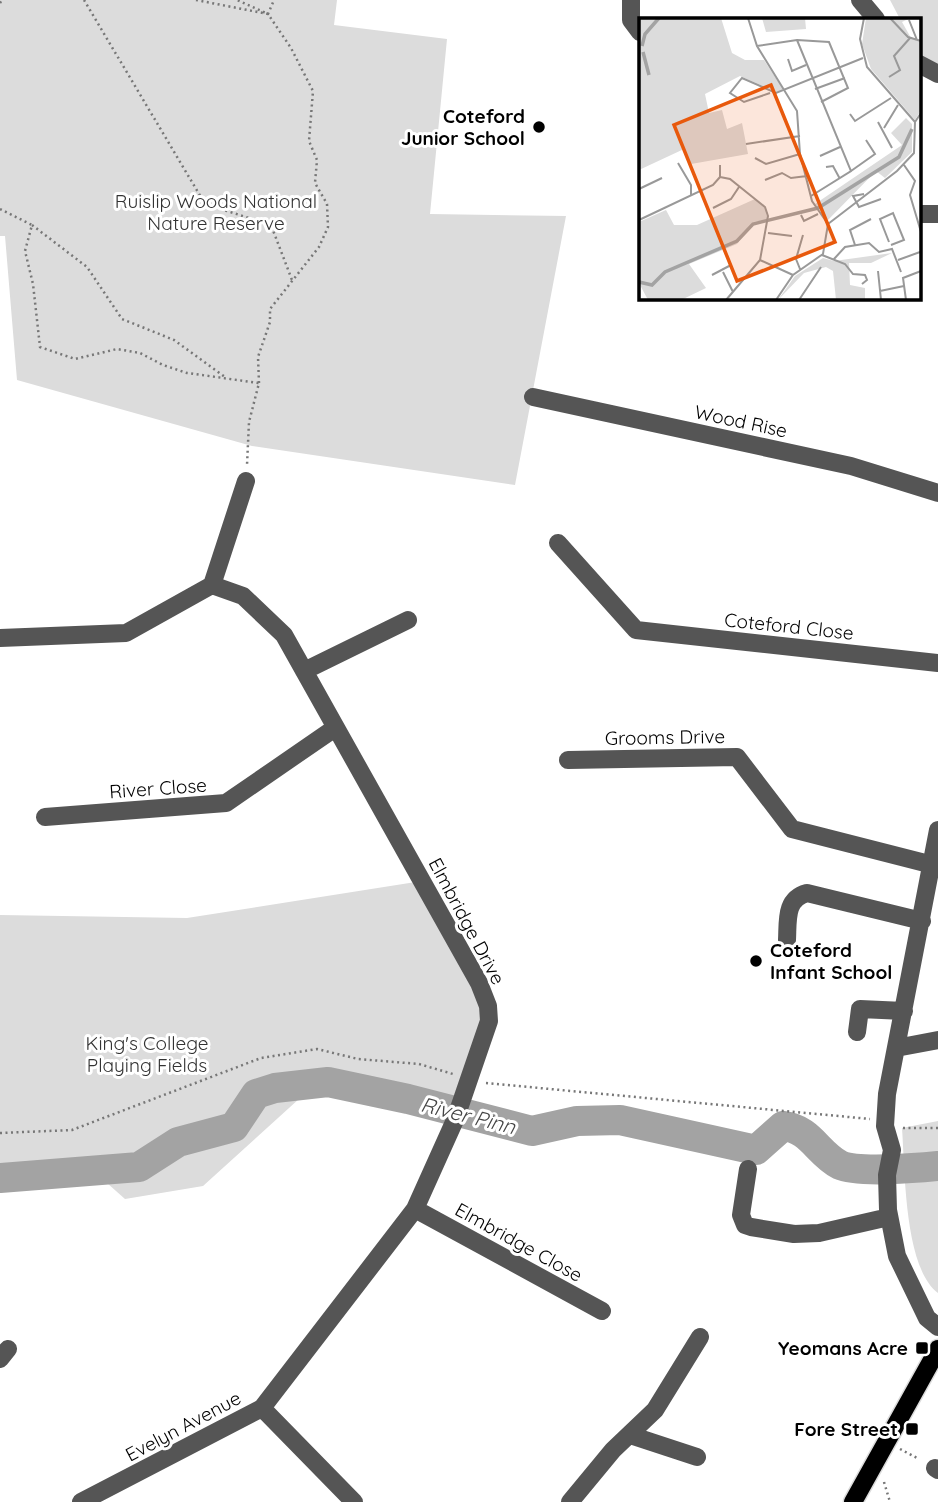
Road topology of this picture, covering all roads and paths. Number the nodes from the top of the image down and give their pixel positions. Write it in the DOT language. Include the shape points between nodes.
graph roads {
  1 [pos="84,0"];
  2 [pos="196,0"];
  3 [pos="237,0"];
  4 [pos="274,0"];
  5 [pos="631,0"];
  6 [pos="860,0"];
  7 [pos="268,14"];
  8 [pos="875,18"];
  9 [pos="639,31"];
  10 [pos="920,65"];
  11 [pos="938,74"];
  12 [pos="0,209"];
  13 [pos="920,214"];
  14 [pos="938,214"];
  15 [pos="32,225"];
  16 [pos="292,280"];
  17 [pos="228,379"];
  18 [pos="259,383"];
  19 [pos="533,397"];
  20 [pos="246,481"];
  21 [pos="938,493"];
  22 [pos="558,543"];
  23 [pos="212,585"];
  24 [pos="408,620"];
  25 [pos="0,638"];
  26 [pos="938,663"];
  27 [pos="304,671"];
  28 [pos="335,728"];
  29 [pos="568,760"];
  30 [pos="45,817"];
  31 [pos="938,830"];
  32 [pos="933,865"];
  33 [pos="922,921"];
  34 [pos="787,940"];
  35 [pos="904,1011"];
  36 [pos="857,1032"];
  37 [pos="938,1040"];
  38 [pos="896,1048"];
  39 [pos="470,1080"];
  40 [pos="886,1126"];
  41 [pos="938,1128"];
  42 [pos="0,1133"];
  43 [pos="748,1169"];
  44 [pos="415,1209"];
  45 [pos="889,1217"];
  46 [pos="602,1311"];
  47 [pos="938,1327"];
  48 [pos="700,1337"];
  49 [pos="938,1349"];
  50 [pos="262,1408"];
  51 [pos="629,1435"];
  52 [pos="896,1455"];
  53 [pos="697,1457"];
  54 [pos="937,1469"];
  55 [pos="888,1473"];
  56 [pos="81,1502"];
  57 [pos="354,1502"];
  58 [pos="570,1502"];
  59 [pos="853,1502"];
  60 [pos="890,1502"];
  1 -- 16 [label="path" via="205,204 271,225"];
  2 -- 7 [label="path"];
  3 -- 7 [label="path"];
  4 -- 7 [label="path"];
  5 -- 9 [label="street" via="631,20"];
  6 -- 8 [label="street"];
  7 -- 16 [label="path" via="313,91 309,142 317,160 314,183 327,204 328,228"];
  10 -- 11 [label="street"];
  12 -- 15 [label="path"];
  13 -- 14 [label="street"];
  15 -- 17 [label="path" via="87,267 122,319 174,340"];
  15 -- 17 [label="path" via="24,251 40,347 75,359 117,349 140,353 187,373"];
  16 -- 18 [label="path" via="270,309 258,358"];
  17 -- 18 [label="path"];
  18 -- 20 [label="path" via="249,422"];
  19 -- 21 [label="street, Wood Rise" via="851,466"];
  20 -- 23 [label="street"];
  22 -- 26 [label="street, Coteford Close" via="636,630"];
  23 -- 25 [label="street" via="126,633"];
  23 -- 27 [label="street, Elmbridge Drive" via="243,596 284,635"];
  24 -- 27 [label="street"];
  27 -- 28 [label="street, Elmbridge Drive"];
  28 -- 30 [label="street, River Close" via="226,803"];
  28 -- 39 [label="street, Elmbridge Drive" via="484,995 489,1021"];
  29 -- 32 [label="street, Grooms Drive" via="737,757 792,829"];
  31 -- 32 [label="street"];
  32 -- 33 [label="street"];
  33 -- 34 [label="street" via="807,893 790,903"];
  33 -- 35 [label="street"];
  35 -- 36 [label="street" via="860,1009"];
  35 -- 38 [label="street"];
  37 -- 38 [label="street"];
  38 -- 40 [label="street"];
  39 -- 40 [label="path" via="874,1119"];
  39 -- 42 [label="path" via="419,1064 358,1059 317,1049 261,1058 72,1130"];
  39 -- 44 [label="street, Elmbridge Drive"];
  40 -- 41 [label="path"];
  40 -- 45 [label="street"];
  43 -- 45 [label="street" via="741,1215 751,1227 819,1233"];
  44 -- 46 [label="street, Elmbridge Close"];
  44 -- 50 [label="street, Elmbridge Drive"];
  45 -- 47 [label="street" via="897,1256 927,1318"];
  48 -- 51 [label="street" via="655,1410"];
  49 -- 59 [label="main road"];
  50 -- 56 [label="street, Evelyn Avenue"];
  50 -- 57 [label="street, Evelyn Avenue"];
  51 -- 53 [label="street"];
  51 -- 58 [label="street"];
  52 -- 54 [label="path" via="899,1449"];
  55 -- 60 [label="path" via="883,1484"];
}
